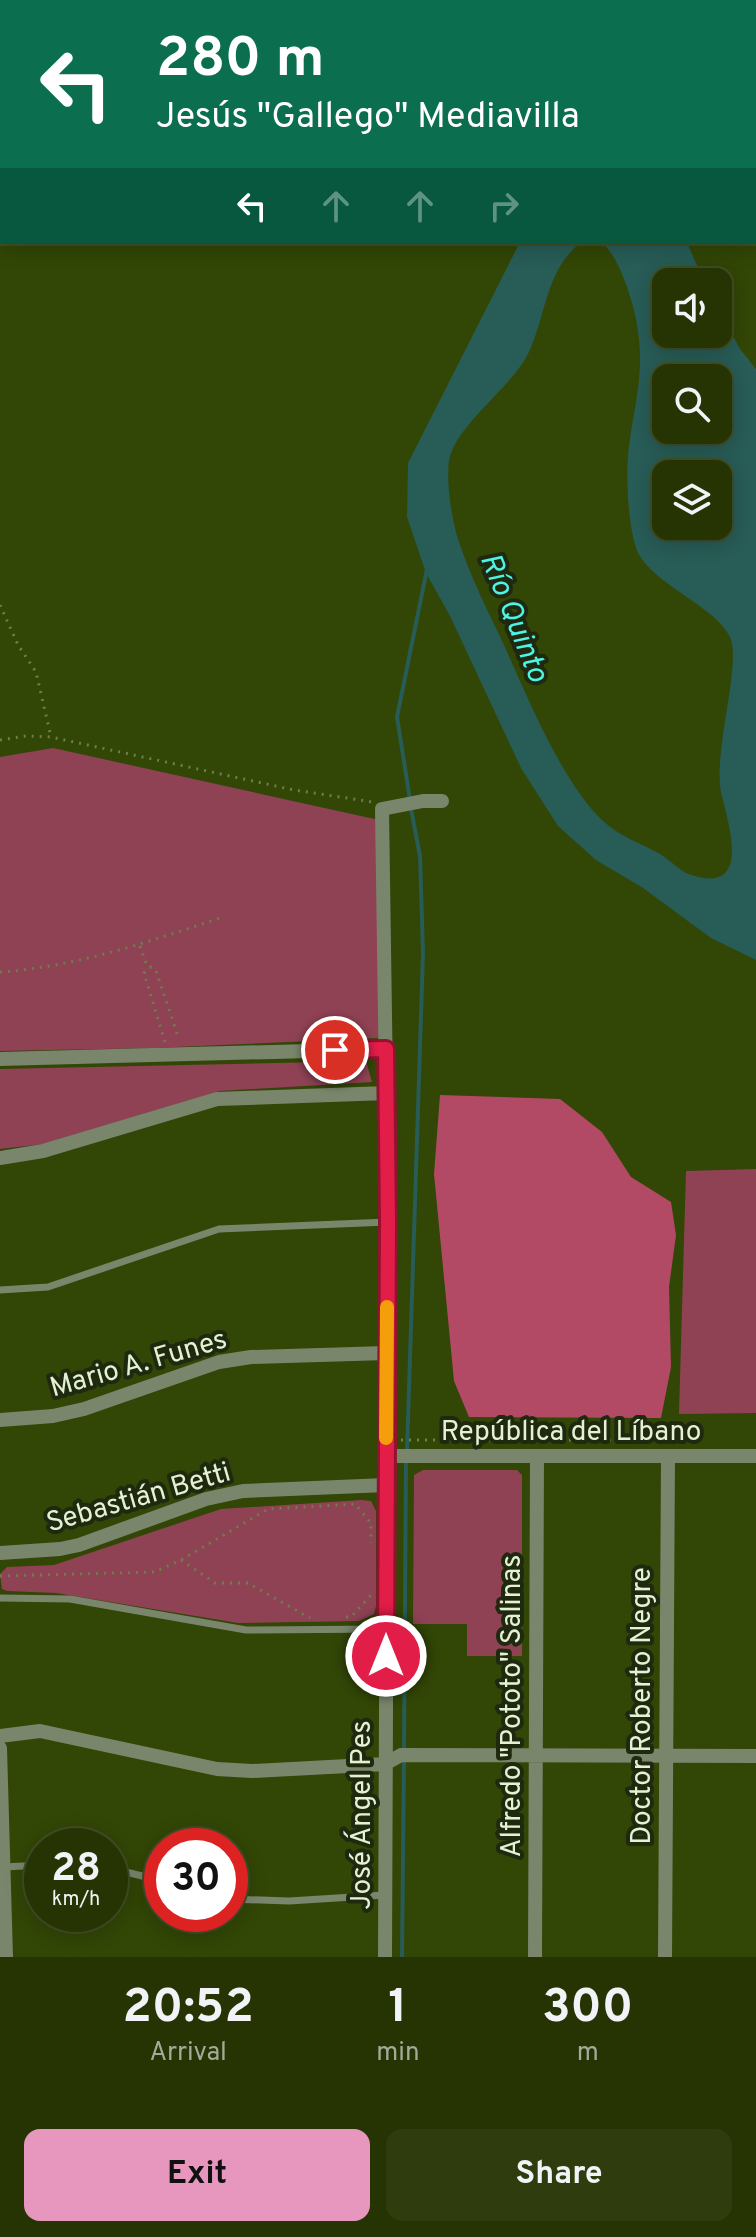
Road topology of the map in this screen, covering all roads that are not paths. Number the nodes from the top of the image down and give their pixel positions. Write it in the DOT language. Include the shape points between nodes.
graph roads {
  1 [pos="442,801"];
  2 [pos="386,1049"];
  3 [pos="0,1059"];
  4 [pos="387,1093"];
  5 [pos="0,1158"];
  6 [pos="388,1222"];
  7 [pos="0,1290"];
  8 [pos="386,1353"];
  9 [pos="0,1420"];
  10 [pos="386,1448"];
  11 [pos="537,1456"];
  12 [pos="668,1456"];
  13 [pos="756,1456"];
  14 [pos="386,1485"];
  15 [pos="0,1553"];
  16 [pos="0,1598"];
  17 [pos="386,1629"];
  18 [pos="0,1736"];
  19 [pos="0,1748"];
  20 [pos="536,1755"];
  21 [pos="666,1756"];
  22 [pos="756,1756"];
  23 [pos="385,1764"];
  24 [pos="24,1866"];
  25 [pos="4,1867"];
  26 [pos="385,1895"];
  27 [pos="248,1900"];
  28 [pos="6,1957"];
  29 [pos="385,1957"];
  30 [pos="535,1957"];
  31 [pos="665,1957"];
  1 -- 2 [label="street, José Ángel Pes" via="387,808"];
  2 -- 3 [label="street"];
  2 -- 4 [label="street, José Ángel Pes"];
  4 -- 5 [label="street" via="217,1099 43,1151"];
  4 -- 6 [label="street, José Ángel Pes"];
  6 -- 7 [label="lane" via="219,1229 48,1287"];
  6 -- 8 [label="street, José Ángel Pes"];
  8 -- 9 [label="street, Mario A. Funes" via="219,1362 84,1409"];
  8 -- 10 [label="street, José Ángel Pes"];
  10 -- 11 [label="street, República del Líbano"];
  10 -- 14 [label="street, José Ángel Pes"];
  11 -- 12 [label="street, República del Líbano"];
  11 -- 20 [label="street, Alfredo \"Pototo\" Salinas"];
  12 -- 13 [label="street, República del Líbano"];
  12 -- 21 [label="street, Doctor Roberto Negre"];
  14 -- 15 [label="street, Sebastián Betti" via="243,1491 79,1545"];
  14 -- 17 [label="street, José Ángel Pes"];
  16 -- 17 [label="lane" via="70,1599 246,1630"];
  17 -- 23 [label="street, José Ángel Pes"];
  18 -- 23 [label="street" via="40,1731 217,1769"];
  19 -- 25 [label="street"];
  20 -- 21 [label="street"];
  20 -- 23 [label="street" via="401,1755"];
  20 -- 30 [label="street, Alfredo \"Pototo\" Salinas"];
  21 -- 22 [label="street"];
  21 -- 31 [label="street, Doctor Roberto Negre"];
  23 -- 26 [label="street, José Ángel Pes"];
  24 -- 25 [label="lane"];
  25 -- 28 [label="street"];
  26 -- 27 [label="lane"];
  26 -- 29 [label="street, José Ángel Pes"];
}
